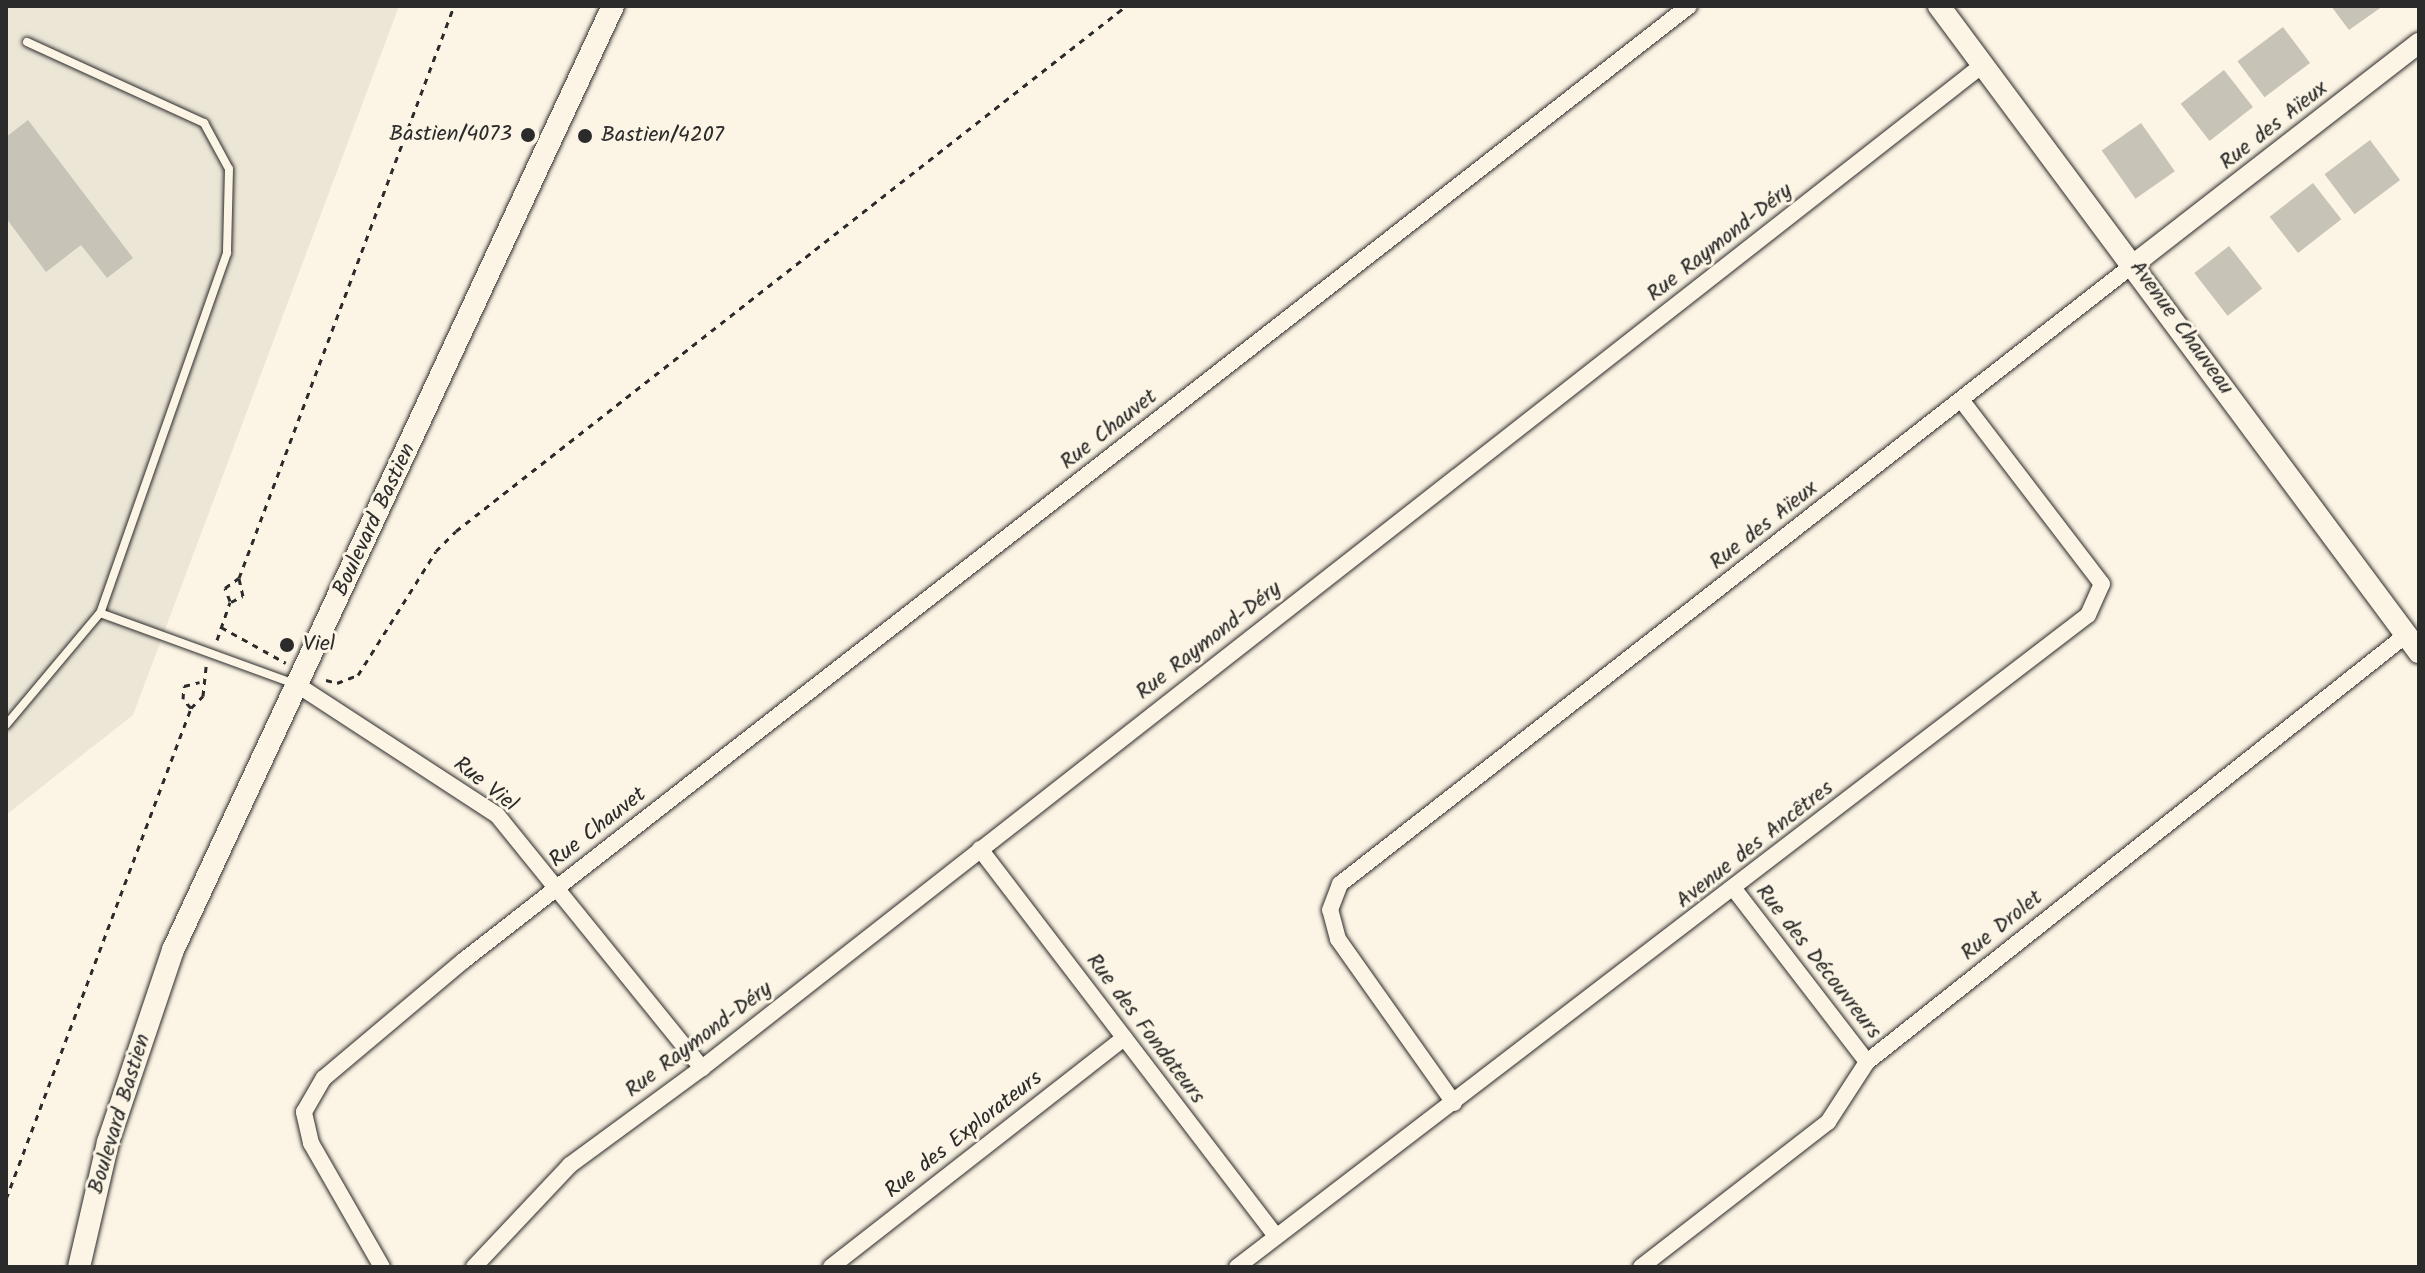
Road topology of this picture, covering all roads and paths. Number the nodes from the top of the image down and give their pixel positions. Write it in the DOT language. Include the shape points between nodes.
graph roads {
  1 [pos="454,6"];
  2 [pos="613,6"];
  3 [pos="1126,6"];
  4 [pos="1689,6"];
  5 [pos="1939,6"];
  6 [pos="27,42"];
  7 [pos="2419,43"];
  8 [pos="1984,64"];
  9 [pos="2134,264"];
  10 [pos="1963,402"];
  11 [pos="239,578"];
  12 [pos="230,602"];
  13 [pos="100,613"];
  14 [pos="221,627"];
  15 [pos="2412,644"];
  16 [pos="214,647"];
  17 [pos="205,669"];
  18 [pos="302,678"];
  19 [pos="200,682"];
  20 [pos="191,708"];
  21 [pos="6,725"];
  22 [pos="980,849"];
  23 [pos="557,889"];
  24 [pos="1734,889"];
  25 [pos="1124,1038"];
  26 [pos="1867,1062"];
  27 [pos="702,1068"];
  28 [pos="1454,1103"];
  29 [pos="6,1199"];
  30 [pos="1276,1236"];
  31 [pos="79,1267"];
  32 [pos="382,1267"];
  33 [pos="474,1267"];
  34 [pos="831,1267"];
  35 [pos="1237,1267"];
  36 [pos="1641,1267"];
  1 -- 11 [label="path"];
  2 -- 18 [label="main road, Boulevard Bastien"];
  3 -- 18 [label="path" via="456,531 429,562 358,675 337,683"];
  4 -- 23 [label="street, Rue Chauvet"];
  5 -- 8 [label="main road, Avenue Chauveau"];
  6 -- 13 [label="lane" via="204,123 229,169 227,253"];
  7 -- 9 [label="street, Rue des Aïeux"];
  8 -- 9 [label="main road, Avenue Chauveau"];
  8 -- 22 [label="street, Rue Raymond-Déry"];
  9 -- 10 [label="street, Rue des Aïeux"];
  9 -- 15 [label="main road, Avenue Chauveau"];
  10 -- 24 [label="street, Avenue des Ancêtres" via="2102,584 2088,615"];
  10 -- 28 [label="street, Rue des Aïeux" via="1340,884 1330,910 1338,939"];
  11 -- 12 [label="path" via="225,588"];
  11 -- 12 [label="path" via="243,596"];
  12 -- 14 [label="path"];
  13 -- 18 [label="lane"];
  13 -- 21 [label="lane"];
  14 -- 16 [label="path"];
  14 -- 18 [label="path"];
  15 -- 26 [label="street, Rue Drolet"];
  17 -- 19 [label="path"];
  18 -- 23 [label="street, Rue Viel" via="497,815"];
  18 -- 31 [label="main road, Boulevard Bastien" via="173,950 108,1142"];
  19 -- 20 [label="path" via="203,696"];
  19 -- 20 [label="path" via="184,686 183,699"];
  20 -- 29 [label="path"];
  22 -- 25 [label="street, Rue des Fondateurs"];
  22 -- 27 [label="street, Rue Raymond-Déry"];
  23 -- 27 [label="street, Rue Viel"];
  23 -- 32 [label="street" via="324,1078 304,1112 311,1143"];
  24 -- 26 [label="street, Rue des Découvreurs"];
  24 -- 28 [label="street, Avenue des Ancêtres"];
  25 -- 30 [label="street, Rue des Fondateurs"];
  25 -- 34 [label="street, Rue des Explorateurs"];
  26 -- 36 [label="street, Rue Drolet" via="1828,1122"];
  27 -- 33 [label="street, Rue Raymond-Déry" via="570,1165"];
  28 -- 30 [label="street, Avenue des Ancêtres"];
  30 -- 35 [label="street, Avenue des Ancêtres"];
}
